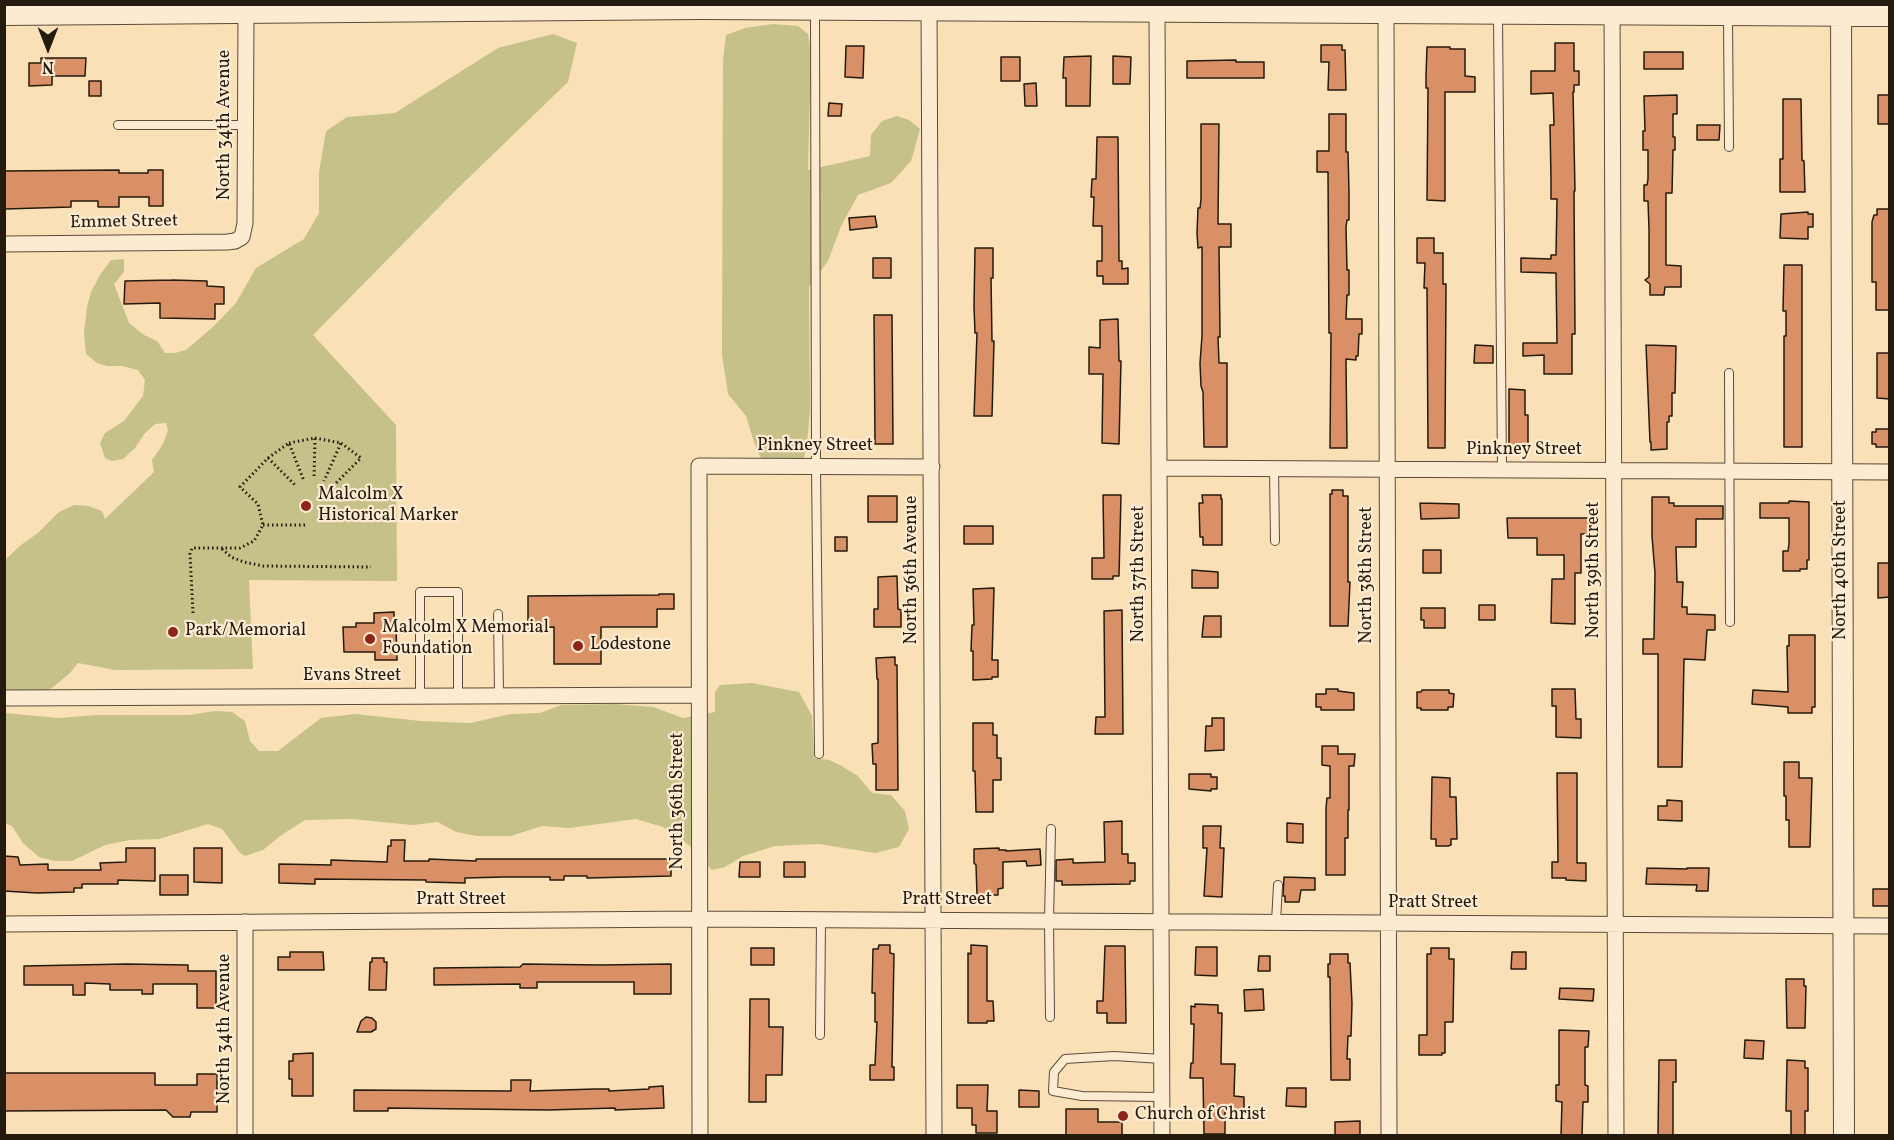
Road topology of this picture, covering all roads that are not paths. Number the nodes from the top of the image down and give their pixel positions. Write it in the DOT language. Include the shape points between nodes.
graph roads {
  1 [pos="929,8"];
  2 [pos="1498,9"];
  3 [pos="815,10"];
  4 [pos="1612,10"];
  5 [pos="1841,10"];
  6 [pos="1157,12"];
  7 [pos="246,13"];
  8 [pos="1386,14"];
  9 [pos="4,15"];
  10 [pos="1728,16"];
  11 [pos="1890,16"];
  12 [pos="118,125"];
  13 [pos="245,125"];
  14 [pos="1729,147"];
  15 [pos="242,237"];
  16 [pos="4,244"];
  17 [pos="1730,373"];
  18 [pos="699,466"];
  19 [pos="816,466"];
  20 [pos="932,468"];
  21 [pos="1159,468"];
  22 [pos="1274,469"];
  23 [pos="1386,470"];
  24 [pos="1502,470"];
  25 [pos="1614,471"];
  26 [pos="1730,471"];
  27 [pos="1842,472"];
  28 [pos="1890,472"];
  29 [pos="1275,541"];
  30 [pos="498,614"];
  31 [pos="1730,622"];
  32 [pos="699,695"];
  33 [pos="420,696"];
  34 [pos="499,696"];
  35 [pos="458,697"];
  36 [pos="4,698"];
  37 [pos="819,754"];
  38 [pos="1051,830"];
  39 [pos="1278,885"];
  40 [pos="699,919"];
  41 [pos="821,920"];
  42 [pos="934,920"];
  43 [pos="1049,921"];
  44 [pos="245,922"];
  45 [pos="1162,922"];
  46 [pos="1276,922"];
  47 [pos="1389,923"];
  48 [pos="4,924"];
  49 [pos="1616,924"];
  50 [pos="1844,926"];
  51 [pos="1890,926"];
  52 [pos="1050,1017"];
  53 [pos="820,1035"];
  54 [pos="1162,1059"];
  55 [pos="1162,1097"];
  56 [pos="246,1136"];
  57 [pos="700,1136"];
  58 [pos="934,1136"];
  59 [pos="1162,1136"];
  60 [pos="1389,1136"];
  61 [pos="1617,1136"];
  62 [pos="1844,1136"];
  1 -- 3 [label="street"];
  1 -- 6 [label="street"];
  1 -- 20 [label="street, North 36th Avenue"];
  2 -- 4 [label="street"];
  2 -- 8 [label="street"];
  2 -- 24 [label="lane"];
  3 -- 7 [label="street"];
  3 -- 19 [label="lane"];
  4 -- 10 [label="street"];
  4 -- 25 [label="street, North 39th Street"];
  5 -- 10 [label="street"];
  5 -- 11 [label="street"];
  5 -- 27 [label="street, North 40th Street"];
  6 -- 8 [label="street"];
  6 -- 21 [label="street, North 37th Street"];
  7 -- 9 [label="street"];
  7 -- 13 [label="street, North 34th Avenue"];
  8 -- 23 [label="street, North 38th Street"];
  10 -- 14 [label="lane"];
  12 -- 13 [label="lane"];
  13 -- 15 [label="street, North 34th Avenue"];
  15 -- 16 [label="street, Emmet Street" via="227,242"];
  17 -- 26 [label="lane"];
  18 -- 19 [label="street, Pinkney Street"];
  18 -- 32 [label="street, North 36th Street"];
  19 -- 20 [label="street, Pinkney Street"];
  19 -- 37 [label="lane"];
  20 -- 42 [label="street, North 36th Avenue"];
  21 -- 22 [label="street, Pinkney Street"];
  21 -- 45 [label="street, North 37th Street"];
  22 -- 23 [label="street, Pinkney Street"];
  22 -- 29 [label="lane"];
  23 -- 24 [label="street, Pinkney Street"];
  23 -- 47 [label="street, North 38th Street"];
  24 -- 25 [label="street, Pinkney Street"];
  25 -- 26 [label="street, Pinkney Street"];
  25 -- 49 [label="street, North 39th Street"];
  26 -- 27 [label="street, Pinkney Street"];
  26 -- 31 [label="lane"];
  27 -- 28 [label="street, Pinkney Street"];
  27 -- 50 [label="street, North 40th Street"];
  30 -- 34 [label="lane"];
  32 -- 34 [label="street, Evans Street"];
  32 -- 40 [label="street, North 36th Street"];
  33 -- 35 [label="street, Evans Street"];
  33 -- 35 [label="lane" via="420,592 458,592"];
  33 -- 36 [label="street, Evans Street"];
  34 -- 35 [label="street, Evans Street"];
  38 -- 43 [label="lane"];
  39 -- 46 [label="lane"];
  40 -- 41 [label="street, Pratt Street"];
  40 -- 44 [label="street, Pratt Street"];
  40 -- 57 [label="street, North 36th Street"];
  41 -- 42 [label="street, Pratt Street"];
  41 -- 53 [label="lane"];
  42 -- 43 [label="street, Pratt Street"];
  42 -- 58 [label="street, North 36th Avenue"];
  43 -- 45 [label="street, Pratt Street"];
  43 -- 52 [label="lane"];
  44 -- 48 [label="street, Pratt Street"];
  44 -- 56 [label="street, North 34th Avenue"];
  45 -- 46 [label="street, Pratt Street"];
  45 -- 54 [label="street, North 37th Street"];
  46 -- 47 [label="street, Pratt Street"];
  47 -- 49 [label="street, Pratt Street"];
  47 -- 60 [label="street, North 38th Street"];
  49 -- 50 [label="street, Pratt Street"];
  49 -- 61 [label="street, North 39th Street"];
  50 -- 51 [label="street, Pratt Street"];
  50 -- 62 [label="street, North 40th Street"];
  54 -- 55 [label="street, North 37th Street"];
  54 -- 55 [label="lane" via="1065,1059 1054,1072 1053,1091 1082,1096"];
  55 -- 59 [label="street, North 37th Street"];
}
